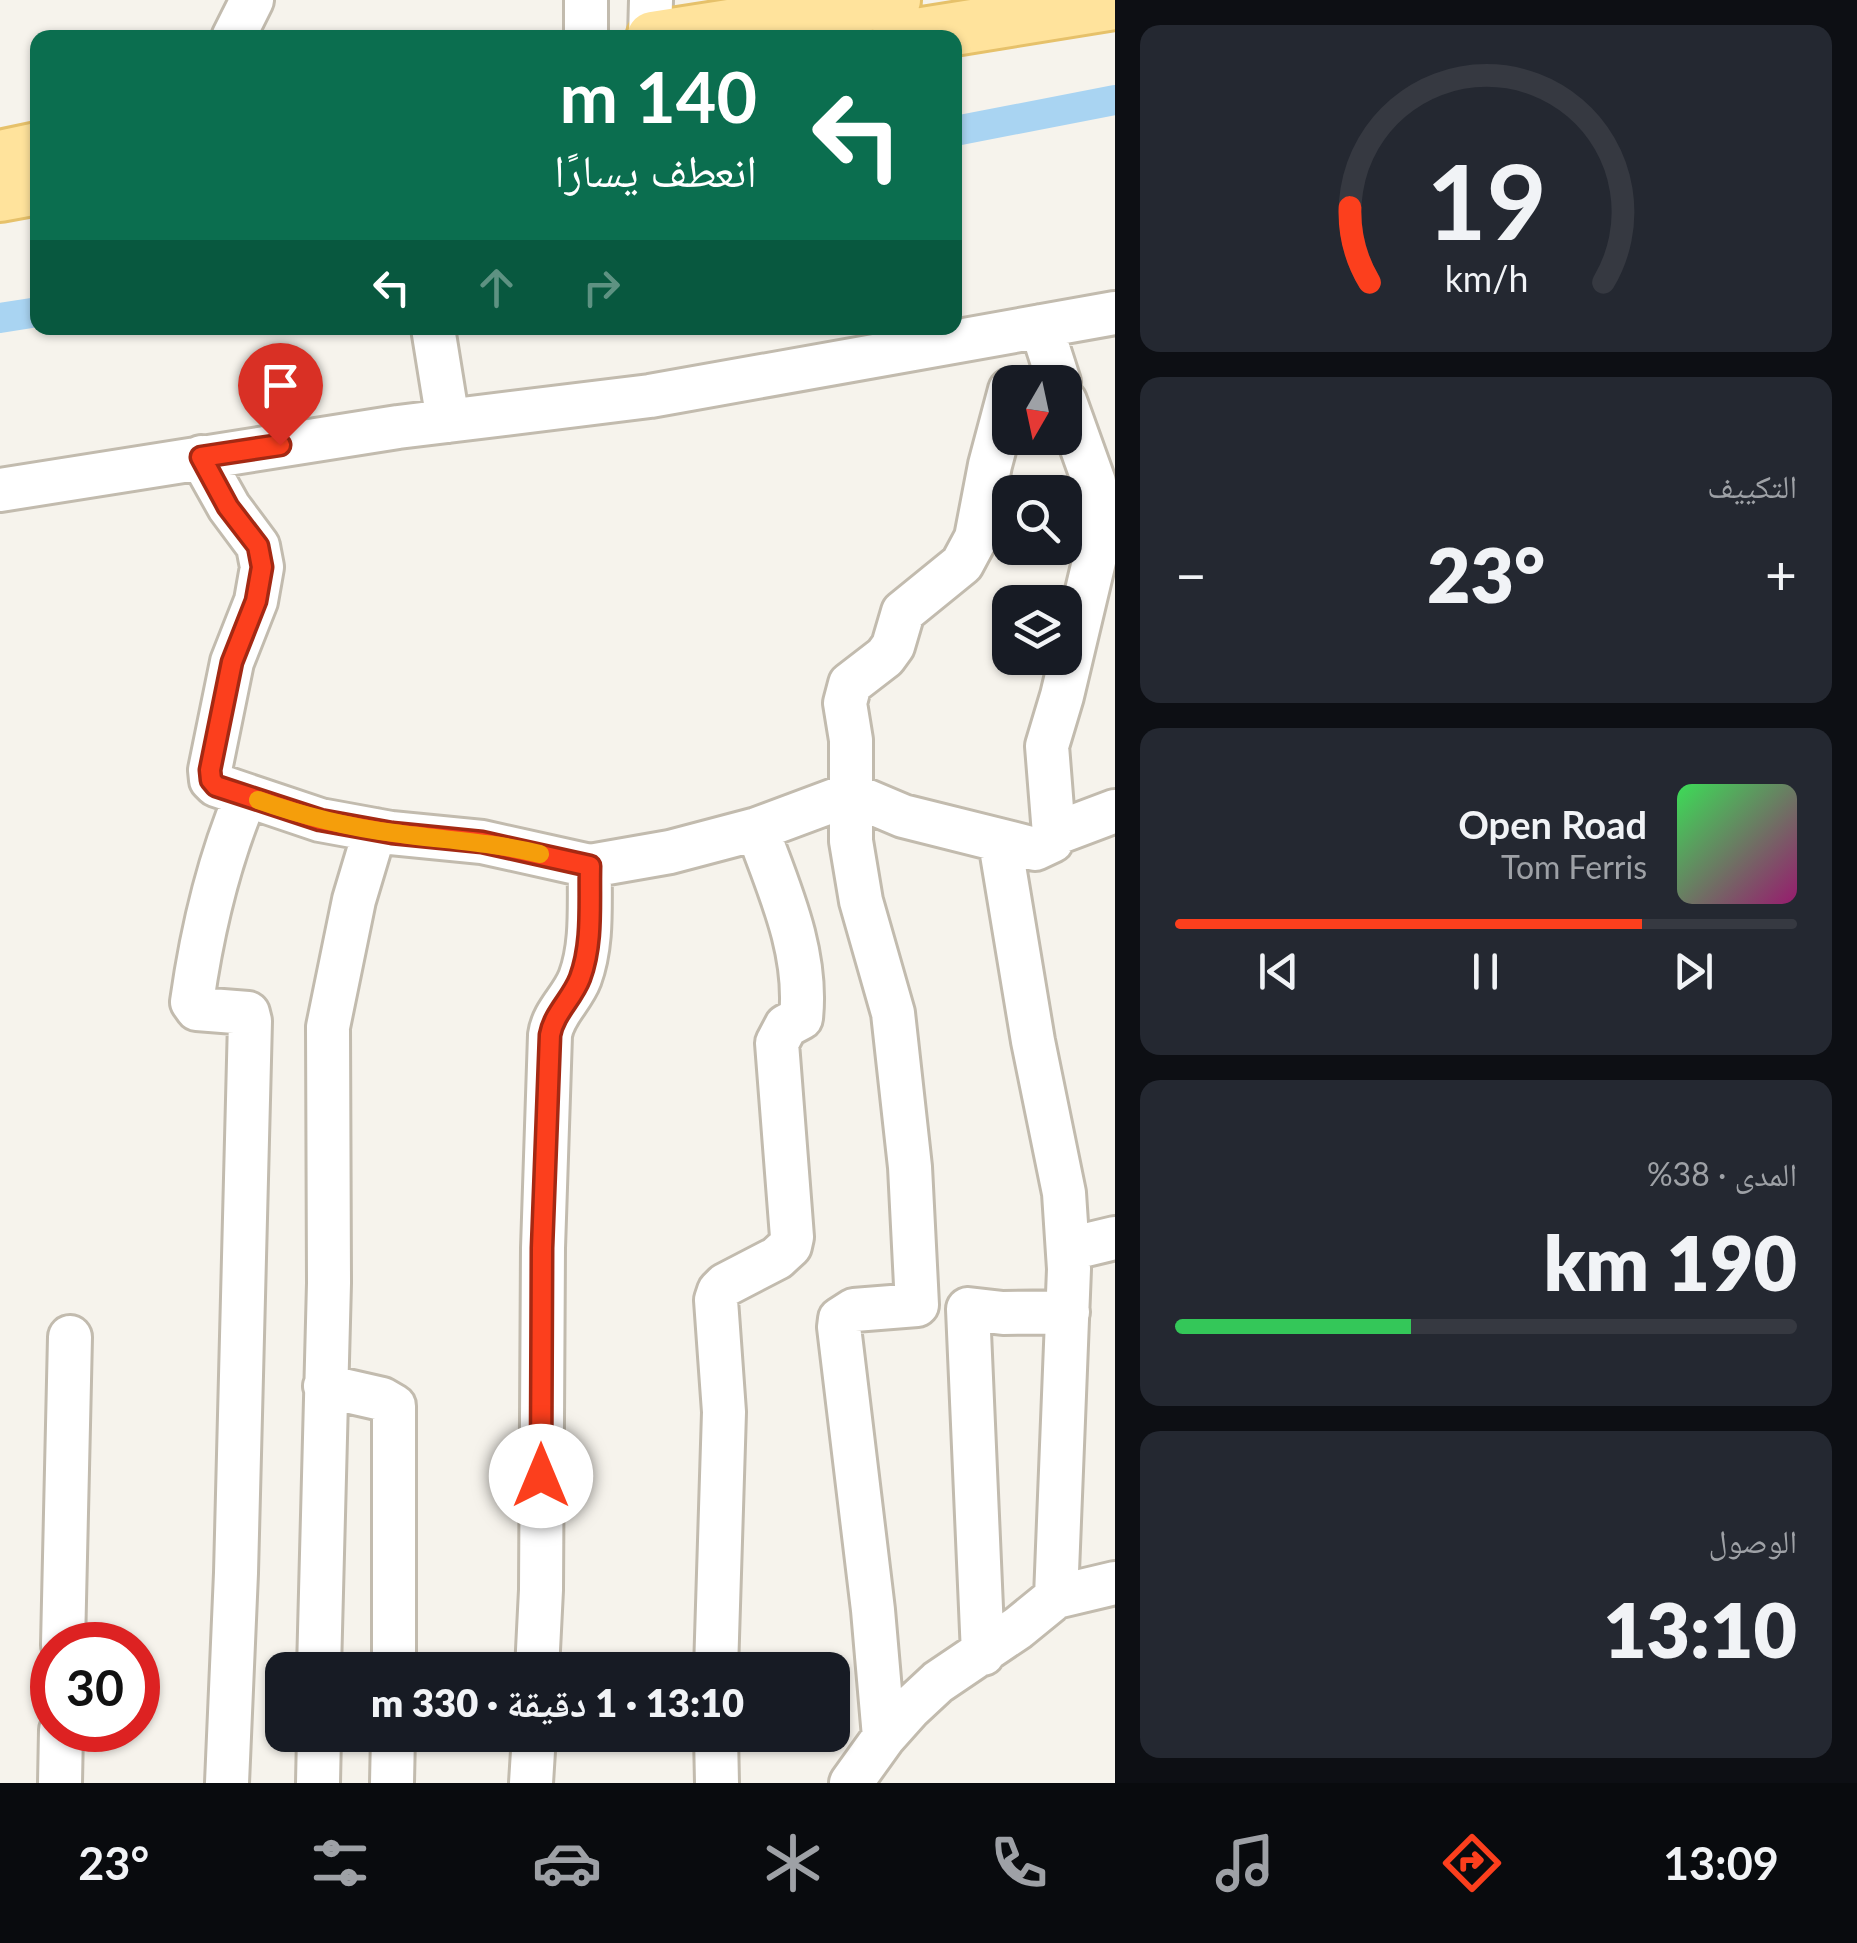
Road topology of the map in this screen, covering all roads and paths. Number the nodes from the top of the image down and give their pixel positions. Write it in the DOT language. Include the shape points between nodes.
graph roads {
  1 [pos="252,0"];
  2 [pos="586,0"];
  3 [pos="651,0"];
  4 [pos="894,0"];
  5 [pos="886,1"];
  6 [pos="1114,2"];
  7 [pos="718,13"];
  8 [pos="238,30"];
  9 [pos="586,30"];
  10 [pos="651,30"];
  11 [pos="672,30"];
  12 [pos="946,30"];
  13 [pos="30,151"];
  14 [pos="0,157"];
  15 [pos="30,189"];
  16 [pos="0,194"];
  17 [pos="1114,312"];
  18 [pos="1034,327"];
  19 [pos="435,335"];
  20 [pos="1019,365"];
  21 [pos="1051,365"];
  22 [pos="448,421"];
  23 [pos="1082,448"];
  24 [pos="993,455"];
  25 [pos="201,457"];
  26 [pos="0,490"];
  27 [pos="851,794"];
  28 [pos="246,796"];
  29 [pos="1114,811"];
  30 [pos="757,829"];
  31 [pos="375,830"];
  32 [pos="1054,834"];
  33 [pos="1000,842"];
  34 [pos="590,866"];
  35 [pos="1114,1238"];
  36 [pos="1069,1249"];
  37 [pos="917,1305"];
  38 [pos="968,1309"];
  39 [pos="1068,1312"];
  40 [pos="70,1337"];
  41 [pos="326,1386"];
  42 [pos="1114,1583"];
  43 [pos="1056,1596"];
  44 [pos="64,1622"];
  45 [pos="319,1652"];
  46 [pos="394,1652"];
  47 [pos="538,1652"];
  48 [pos="717,1652"];
  49 [pos="983,1654"];
  50 [pos="884,1737"];
  51 [pos="61,1752"];
  52 [pos="318,1752"];
  53 [pos="393,1752"];
  54 [pos="533,1752"];
  55 [pos="716,1752"];
  56 [pos="60,1783"];
  57 [pos="227,1783"];
  58 [pos="318,1783"];
  59 [pos="392,1783"];
  60 [pos="531,1783"];
  61 [pos="717,1783"];
  62 [pos="850,1783"];
  1 -- 8 [label="street"];
  2 -- 9 [label="street"];
  3 -- 10 [label="street"];
  4 -- 5 [label="main road"];
  5 -- 7 [label="main road"];
  6 -- 12 [label="main road"];
  7 -- 11 [label="main road"];
  13 -- 14 [label="main road"];
  15 -- 16 [label="main road"];
  17 -- 18 [label="street"];
  18 -- 20 [label="street"];
  18 -- 21 [label="street"];
  18 -- 22 [label="street" via="650,396"];
  19 -- 22 [label="street"];
  22 -- 25 [label="street"];
  23 -- 32 [label="street" via="1098,508 1096,553 1047,746"];
  24 -- 27 [label="street" via="976,538 962,564 903,612 885,657 846,692"];
  25 -- 26 [label="street"];
  25 -- 28 [label="street" via="258,546 262,567 232,662 210,770 216,786"];
  27 -- 30 [label="street"];
  27 -- 33 [label="street"];
  27 -- 37 [label="street" via="862,900 893,1012"];
  28 -- 31 [label="street"];
  28 -- 57 [label="street" via="224,846 192,1002 197,1009 249,1015"];
  29 -- 32 [label="street"];
  30 -- 34 [label="street"];
  30 -- 48 [label="street" via="798,956 800,1018 777,1043 792,1237 785,1252 725,1285 716,1300 724,1412"];
  31 -- 34 [label="street" via="482,842"];
  31 -- 41 [label="street" via="328,1026"];
  32 -- 33 [label="street" via="1035,848"];
  33 -- 36 [label="street"];
  34 -- 47 [label="street" via="582,972 550,1035"];
  35 -- 36 [label="street"];
  36 -- 39 [label="street"];
  37 -- 38 [label="street"];
  37 -- 50 [label="street" via="854,1310 839,1327"];
  38 -- 39 [label="street"];
  38 -- 49 [label="street"];
  39 -- 43 [label="street"];
  40 -- 44 [label="street"];
  41 -- 45 [label="street"];
  41 -- 46 [label="street" via="394,1406"];
  42 -- 43 [label="street"];
  43 -- 49 [label="street"];
  49 -- 50 [label="street" via="938,1682"];
  50 -- 62 [label="street"];
  51 -- 56 [label="street"];
  52 -- 58 [label="street"];
  53 -- 59 [label="street"];
  54 -- 60 [label="street"];
  55 -- 61 [label="street"];
}
